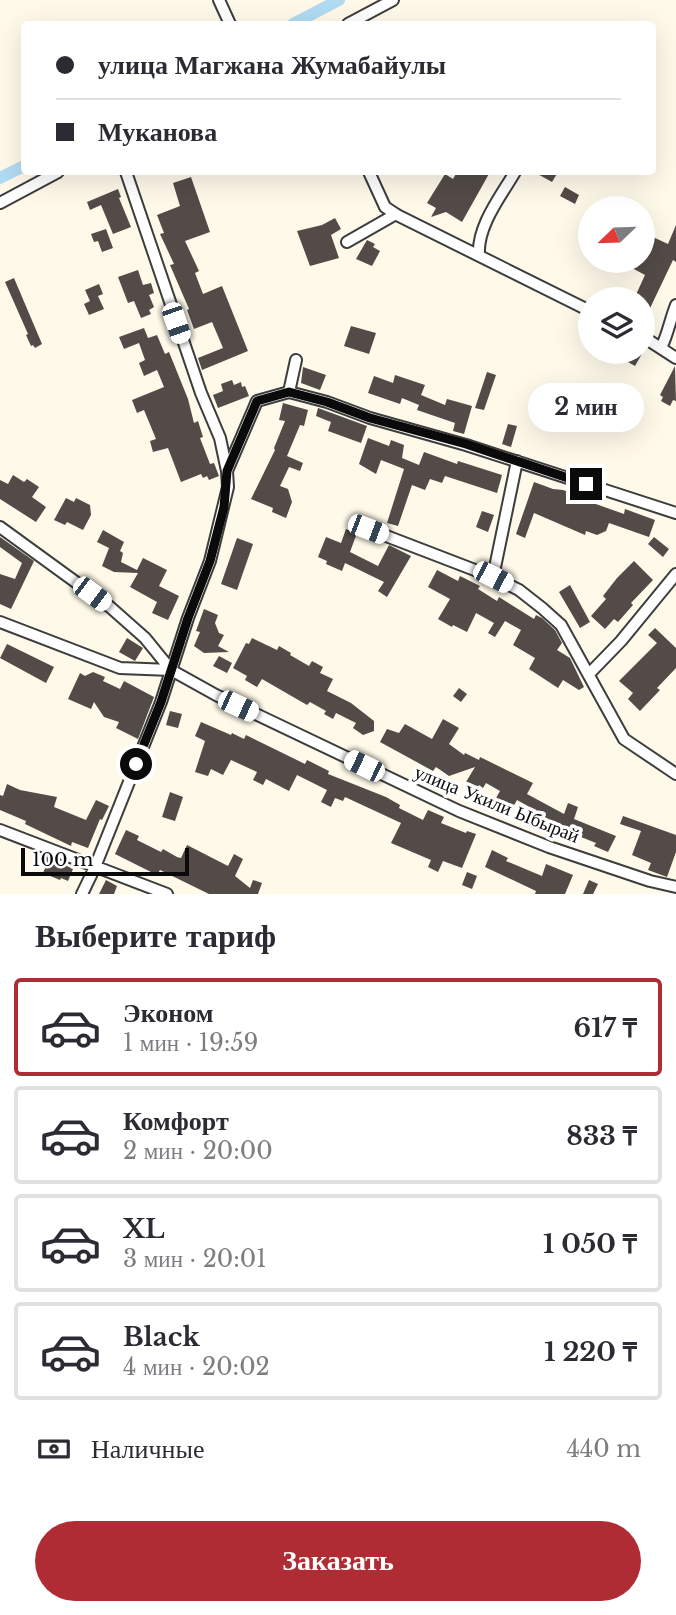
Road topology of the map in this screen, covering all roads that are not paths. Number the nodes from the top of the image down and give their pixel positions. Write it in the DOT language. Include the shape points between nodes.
graph roads {
  1 [pos="219,0"];
  2 [pos="393,0"];
  3 [pos="229,21"];
  4 [pos="354,21"];
  5 [pos="52,175"];
  6 [pos="128,175"];
  7 [pos="370,175"];
  8 [pos="513,175"];
  9 [pos="0,203"];
  10 [pos="396,214"];
  11 [pos="347,242"];
  12 [pos="479,255"];
  13 [pos="578,305"];
  14 [pos="676,305"];
  15 [pos="655,344"];
  16 [pos="662,348"];
  17 [pos="676,358"];
  18 [pos="296,360"];
  19 [pos="289,392"];
  20 [pos="517,461"];
  21 [pos="227,471"];
  22 [pos="676,513"];
  23 [pos="0,527"];
  24 [pos="368,529"];
  25 [pos="676,574"];
  26 [pos="493,577"];
  27 [pos="0,622"];
  28 [pos="171,670"];
  29 [pos="589,674"];
  30 [pos="676,774"];
  31 [pos="0,830"];
  32 [pos="95,867"];
  33 [pos="676,887"];
  34 [pos="82,894"];
  35 [pos="167,894"];
  1 -- 3 [label="street"];
  2 -- 4 [label="street"];
  5 -- 9 [label="street"];
  6 -- 21 [label="street" via="220,438"];
  7 -- 10 [label="street" via="385,207"];
  8 -- 12 [label="street" via="482,232"];
  10 -- 11 [label="street"];
  10 -- 12 [label="street"];
  12 -- 13 [label="street"];
  14 -- 16 [label="street"];
  15 -- 16 [label="street"];
  16 -- 17 [label="street"];
  18 -- 19 [label="street"];
  19 -- 20 [label="street"];
  19 -- 21 [label="street" via="257,401"];
  20 -- 22 [label="street"];
  20 -- 26 [label="street"];
  21 -- 28 [label="street" via="224,507 210,561"];
  23 -- 28 [label="street" via="110,607 145,638"];
  24 -- 26 [label="street"];
  25 -- 29 [label="street"];
  26 -- 29 [label="street" via="519,590 561,625"];
  27 -- 28 [label="street, улица Укили Ыбырай" via="120,668"];
  28 -- 32 [label="street"];
  28 -- 33 [label="street, улица Укили Ыбырай" via="459,811 549,847"];
  29 -- 30 [label="street" via="624,739"];
  31 -- 32 [label="street"];
  32 -- 34 [label="street"];
  32 -- 35 [label="street"];
}
